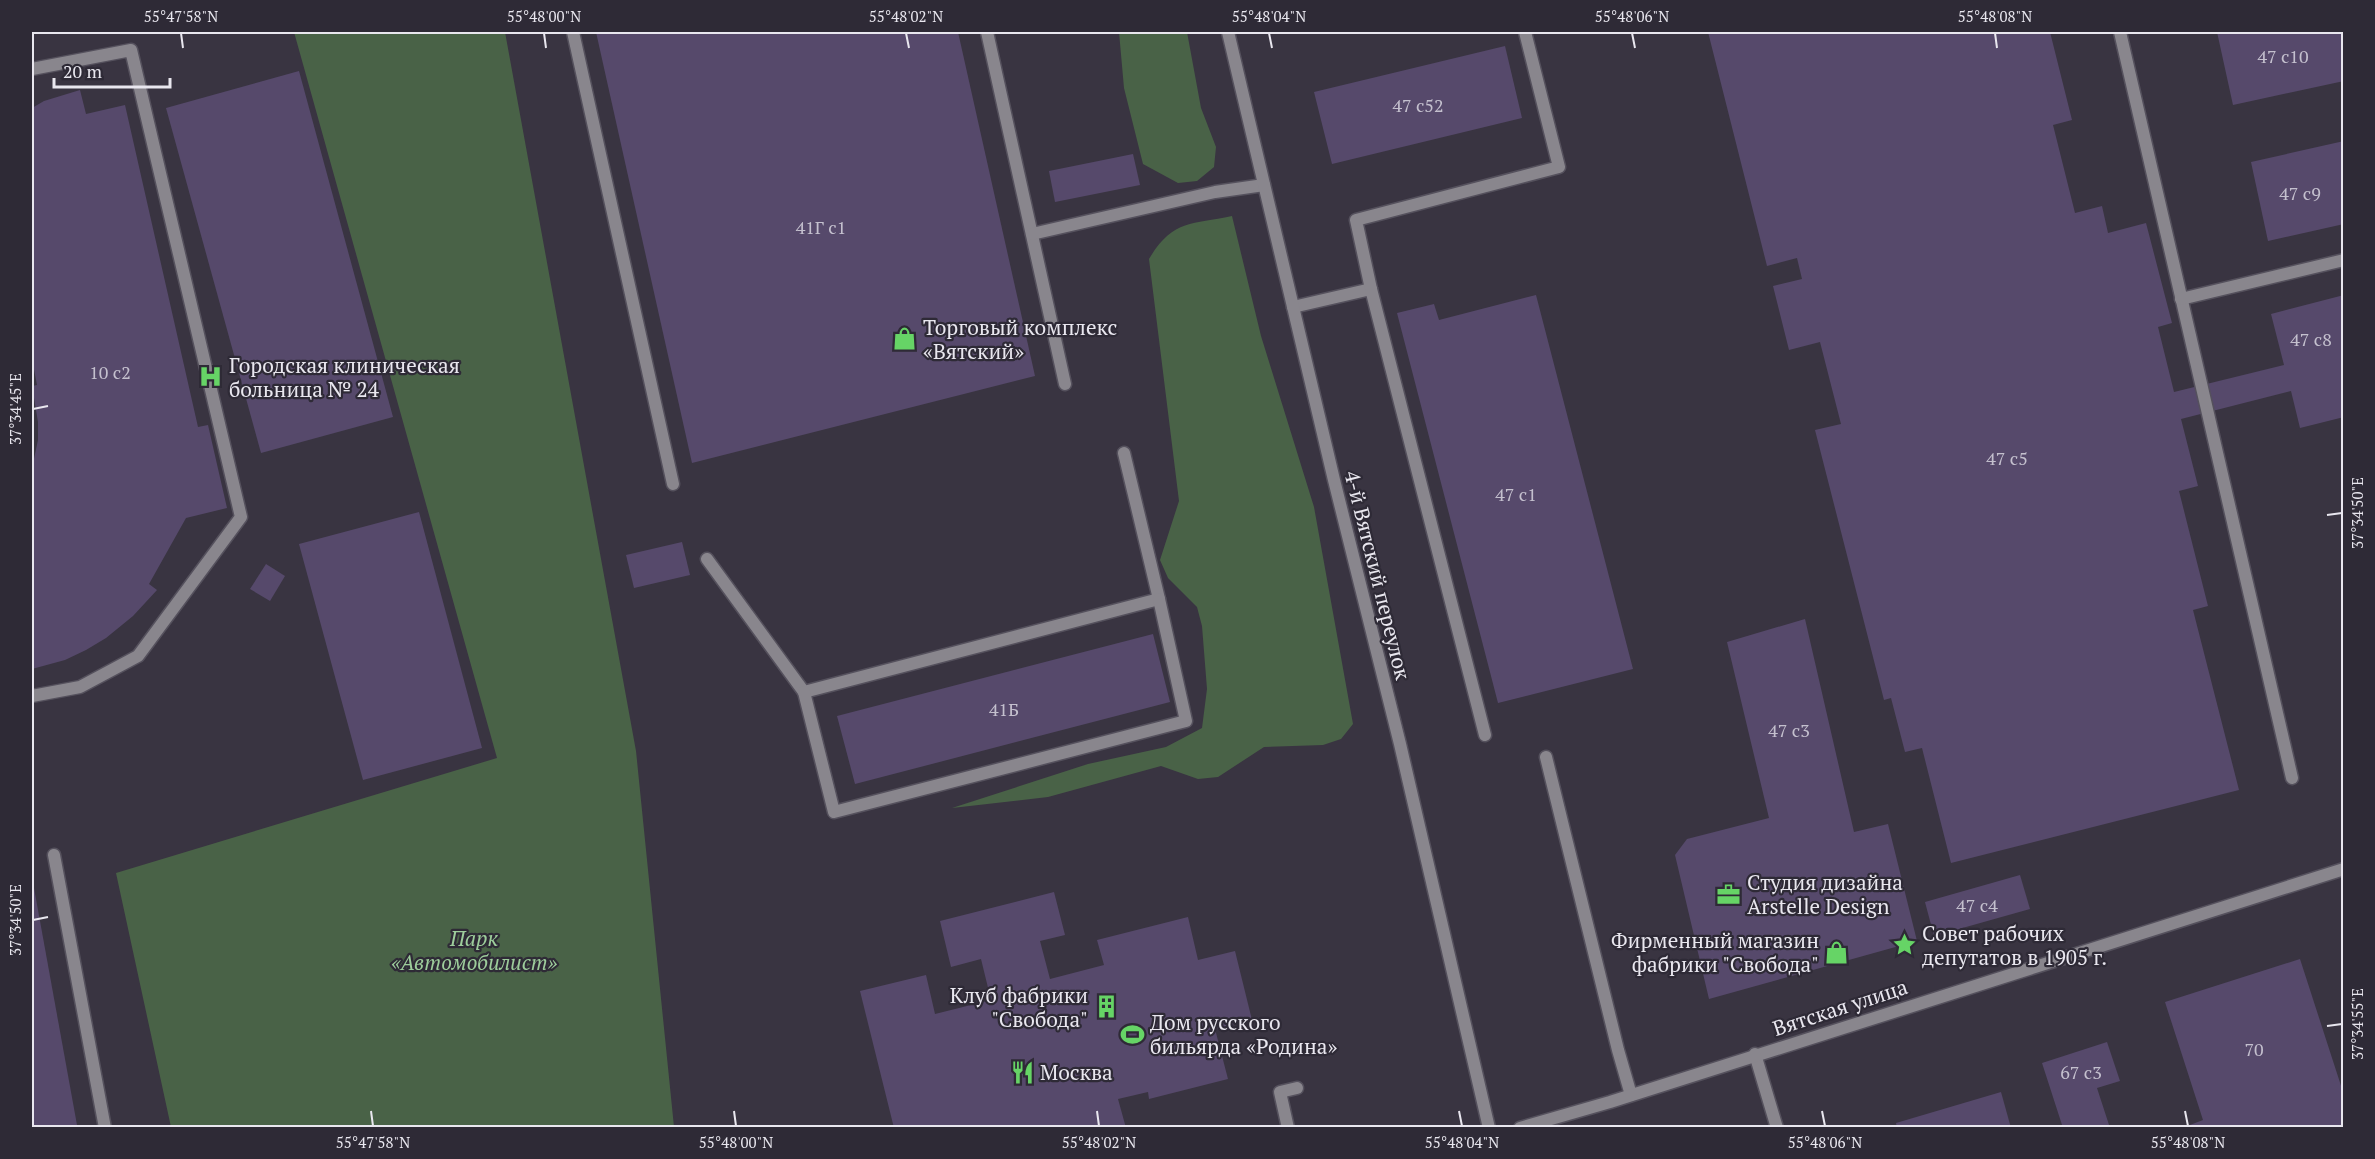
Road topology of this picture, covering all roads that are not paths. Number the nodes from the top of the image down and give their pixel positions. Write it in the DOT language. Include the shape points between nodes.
graph roads {
  1 [pos="573,32"];
  2 [pos="987,32"];
  3 [pos="1228,32"];
  4 [pos="1525,32"];
  5 [pos="2120,32"];
  6 [pos="32,69"];
  7 [pos="1264,185"];
  8 [pos="1032,234"];
  9 [pos="2343,260"];
  10 [pos="1371,289"];
  11 [pos="2181,299"];
  12 [pos="1293,307"];
  13 [pos="1065,384"];
  14 [pos="1124,453"];
  15 [pos="673,484"];
  16 [pos="707,559"];
  17 [pos="1159,599"];
  18 [pos="804,692"];
  19 [pos="32,696"];
  20 [pos="1485,735"];
  21 [pos="1546,757"];
  22 [pos="2292,777"];
  23 [pos="54,855"];
  24 [pos="2343,869"];
  25 [pos="1755,1054"];
  26 [pos="1297,1088"];
  27 [pos="1631,1095"];
  28 [pos="1542,1124"];
  29 [pos="105,1128"];
  30 [pos="1288,1128"];
  31 [pos="1489,1128"];
  32 [pos="1520,1128"];
  33 [pos="1777,1128"];
  1 -- 15 [label="street"];
  2 -- 8 [label="street"];
  3 -- 7 [label="street, 4-й Вятский переулок"];
  4 -- 10 [label="street" via="1558,167 1356,220"];
  5 -- 11 [label="street"];
  6 -- 19 [label="street" via="130,50 241,517 138,656 80,687"];
  7 -- 8 [label="street" via="1215,192"];
  7 -- 12 [label="street, 4-й Вятский переулок"];
  8 -- 13 [label="street"];
  9 -- 11 [label="street"];
  10 -- 12 [label="street"];
  10 -- 20 [label="street"];
  11 -- 22 [label="street"];
  12 -- 31 [label="street, 4-й Вятский переулок"];
  14 -- 17 [label="street"];
  16 -- 18 [label="street"];
  17 -- 18 [label="street"];
  17 -- 18 [label="street" via="1186,721 1175,724 834,812"];
  21 -- 27 [label="street"];
  23 -- 29 [label="street"];
  24 -- 25 [label="street, Вятская улица"];
  25 -- 27 [label="street, Вятская улица"];
  25 -- 33 [label="street"];
  26 -- 30 [label="street" via="1280,1092"];
  27 -- 28 [label="street, Вятская улица"];
  28 -- 32 [label="street, Вятская улица"];
}
